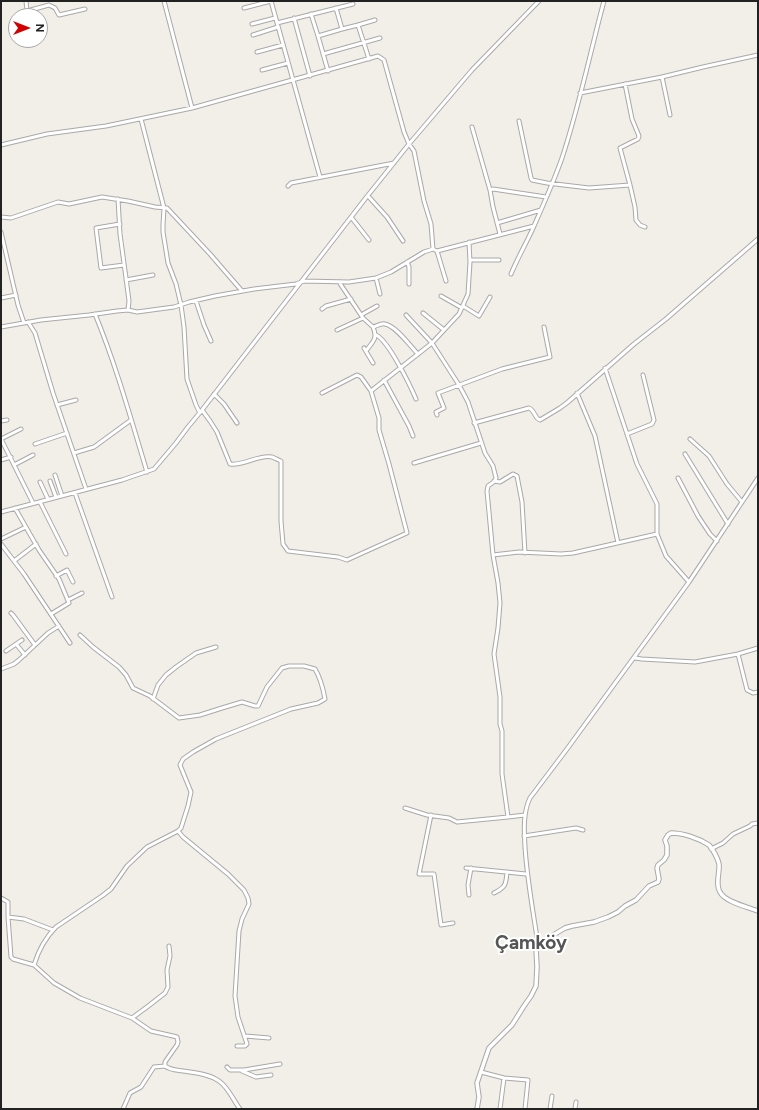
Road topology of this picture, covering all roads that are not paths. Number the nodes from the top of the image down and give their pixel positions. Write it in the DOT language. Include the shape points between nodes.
graph roads {
  1 [pos="26,1"];
  2 [pos="164,1"];
  3 [pos="271,1"];
  4 [pos="539,1"];
  5 [pos="604,1"];
  6 [pos="353,4"];
  7 [pos="244,8"];
  8 [pos="336,8"];
  9 [pos="84,9"];
  10 [pos="311,14"];
  11 [pos="275,18"];
  12 [pos="294,18"];
  13 [pos="376,20"];
  14 [pos="277,23"];
  15 [pos="252,24"];
  16 [pos="358,25"];
  17 [pos="278,27"];
  18 [pos="342,29"];
  19 [pos="253,35"];
  20 [pos="318,36"];
  21 [pos="380,38"];
  22 [pos="364,42"];
  23 [pos="283,45"];
  24 [pos="257,52"];
  25 [pos="323,54"];
  26 [pos="758,55"];
  27 [pos="370,59"];
  28 [pos="288,63"];
  29 [pos="262,70"];
  30 [pos="328,71"];
  31 [pos="310,76"];
  32 [pos="662,77"];
  33 [pos="292,81"];
  34 [pos="625,84"];
  35 [pos="580,93"];
  36 [pos="192,108"];
  37 [pos="670,115"];
  38 [pos="141,119"];
  39 [pos="519,121"];
  40 [pos="472,127"];
  41 [pos="409,144"];
  42 [pos="1,145"];
  43 [pos="394,163"];
  44 [pos="320,177"];
  45 [pos="552,184"];
  46 [pos="630,184"];
  47 [pos="288,186"];
  48 [pos="490,190"];
  49 [pos="368,196"];
  50 [pos="546,197"];
  51 [pos="118,199"];
  52 [pos="164,208"];
  53 [pos="541,210"];
  54 [pos="1,217"];
  55 [pos="351,217"];
  56 [pos="497,223"];
  57 [pos="120,224"];
  58 [pos="534,226"];
  59 [pos="645,228"];
  60 [pos="1,232"];
  61 [pos="500,234"];
  62 [pos="758,239"];
  63 [pos="369,240"];
  64 [pos="403,241"];
  65 [pos="469,242"];
  66 [pos="433,249"];
  67 [pos="438,251"];
  68 [pos="470,260"];
  69 [pos="499,260"];
  70 [pos="407,262"];
  71 [pos="124,265"];
  72 [pos="511,274"];
  73 [pos="153,275"];
  74 [pos="376,278"];
  75 [pos="126,280"];
  76 [pos="446,281"];
  77 [pos="302,282"];
  78 [pos="339,282"];
  79 [pos="409,284"];
  80 [pos="242,291"];
  81 [pos="380,294"];
  82 [pos="16,296"];
  83 [pos="441,296"];
  84 [pos="490,297"];
  85 [pos="1,298"];
  86 [pos="351,299"];
  87 [pos="196,301"];
  88 [pos="181,305"];
  89 [pos="377,306"];
  90 [pos="462,307"];
  91 [pos="322,309"];
  92 [pos="128,310"];
  93 [pos="423,312"];
  94 [pos="95,314"];
  95 [pos="406,315"];
  96 [pos="362,316"];
  97 [pos="26,323"];
  98 [pos="1,327"];
  99 [pos="373,327"];
  100 [pos="544,327"];
  101 [pos="337,330"];
  102 [pos="444,330"];
  103 [pos="376,335"];
  104 [pos="211,341"];
  105 [pos="432,343"];
  106 [pos="418,354"];
  107 [pos="373,363"];
  108 [pos="401,368"];
  109 [pos="605,368"];
  110 [pos="643,375"];
  111 [pos="384,380"];
  112 [pos="459,385"];
  113 [pos="371,391"];
  114 [pos="322,393"];
  115 [pos="577,393"];
  116 [pos="214,394"];
  117 [pos="416,399"];
  118 [pos="76,400"];
  119 [pos="57,405"];
  120 [pos="201,412"];
  121 [pos="437,415"];
  122 [pos="6,420"];
  123 [pos="131,420"];
  124 [pos="1,421"];
  125 [pos="474,423"];
  126 [pos="237,424"];
  127 [pos="20,429"];
  128 [pos="67,433"];
  129 [pos="627,434"];
  130 [pos="413,436"];
  131 [pos="1,439"];
  132 [pos="690,439"];
  133 [pos="34,444"];
  134 [pos="481,444"];
  135 [pos="74,453"];
  136 [pos="685,454"];
  137 [pos="32,455"];
  138 [pos="11,456"];
  139 [pos="1,460"];
  140 [pos="414,463"];
  141 [pos="14,464"];
  142 [pos="147,472"];
  143 [pos="55,475"];
  144 [pos="678,478"];
  145 [pos="758,478"];
  146 [pos="50,481"];
  147 [pos="40,482"];
  148 [pos="494,482"];
  149 [pos="86,489"];
  150 [pos="74,493"];
  151 [pos="62,496"];
  152 [pos="56,497"];
  153 [pos="48,499"];
  154 [pos="40,502"];
  155 [pos="742,502"];
  156 [pos="33,503"];
  157 [pos="15,508"];
  158 [pos="1,512"];
  159 [pos="728,524"];
  160 [pos="26,527"];
  161 [pos="657,534"];
  162 [pos="1,539"];
  163 [pos="717,541"];
  164 [pos="618,543"];
  165 [pos="1,544"];
  166 [pos="36,544"];
  167 [pos="525,552"];
  168 [pos="66,554"];
  169 [pos="493,555"];
  170 [pos="14,561"];
  171 [pos="56,576"];
  172 [pos="73,582"];
  173 [pos="690,582"];
  174 [pos="82,593"];
  175 [pos="112,597"];
  176 [pos="68,600"];
  177 [pos="11,613"];
  178 [pos="51,614"];
  179 [pos="59,626"];
  180 [pos="80,635"];
  181 [pos="22,640"];
  182 [pos="70,642"];
  183 [pos="16,644"];
  184 [pos="35,645"];
  185 [pos="216,647"];
  186 [pos="758,648"];
  187 [pos="6,651"];
  188 [pos="738,654"];
  189 [pos="25,655"];
  190 [pos="635,658"];
  191 [pos="1,669"];
  192 [pos="758,692"];
  193 [pos="153,699"];
  194 [pos="404,808"];
  195 [pos="431,815"];
  196 [pos="526,815"];
  197 [pos="508,817"];
  198 [pos="758,823"];
  199 [pos="583,830"];
  200 [pos="178,831"];
  201 [pos="524,836"];
  202 [pos="712,849"];
  203 [pos="466,868"];
  204 [pos="471,868"];
  205 [pos="507,872"];
  206 [pos="526,874"];
  207 [pos="494,893"];
  208 [pos="469,895"];
  209 [pos="1,898"];
  210 [pos="758,911"];
  211 [pos="8,917"];
  212 [pos="453,923"];
  213 [pos="53,930"];
  214 [pos="538,944"];
  215 [pos="169,946"];
  216 [pos="34,965"];
  217 [pos="132,1018"];
  218 [pos="244,1036"];
  219 [pos="270,1038"];
  220 [pos="237,1046"];
  221 [pos="280,1064"];
  222 [pos="165,1066"];
  223 [pos="227,1067"];
  224 [pos="241,1070"];
  225 [pos="481,1072"];
  226 [pos="271,1075"];
  227 [pos="504,1078"];
  228 [pos="552,1096"];
  229 [pos="576,1102"];
  230 [pos="123,1109"];
  231 [pos="240,1109"];
  232 [pos="478,1109"];
  233 [pos="500,1109"];
  234 [pos="525,1109"];
  235 [pos="550,1109"];
  236 [pos="575,1109"];
  1 -- 9 [label="street" via="27,11 49,5 55,8 59,15"];
  2 -- 36 [label="street"];
  3 -- 7 [label="street"];
  3 -- 11 [label="street"];
  4 -- 41 [label="street" via="472,70"];
  5 -- 35 [label="street"];
  6 -- 8 [label="street"];
  8 -- 10 [label="street"];
  8 -- 18 [label="street"];
  10 -- 12 [label="street"];
  10 -- 20 [label="street"];
  11 -- 14 [label="street"];
  11 -- 15 [label="street"];
  12 -- 14 [label="street"];
  12 -- 31 [label="street"];
  13 -- 16 [label="street"];
  14 -- 17 [label="street"];
  16 -- 18 [label="street"];
  16 -- 22 [label="street"];
  17 -- 19 [label="street"];
  17 -- 23 [label="street"];
  18 -- 20 [label="street"];
  20 -- 25 [label="street"];
  21 -- 22 [label="street"];
  22 -- 25 [label="street"];
  22 -- 27 [label="street"];
  23 -- 24 [label="street"];
  23 -- 28 [label="street"];
  25 -- 30 [label="street"];
  26 -- 32 [label="street"];
  27 -- 30 [label="street"];
  27 -- 41 [label="street" via="378,56 384,60"];
  28 -- 29 [label="street"];
  28 -- 33 [label="street"];
  30 -- 31 [label="street"];
  31 -- 33 [label="street"];
  32 -- 34 [label="street"];
  32 -- 37 [label="street"];
  33 -- 36 [label="street"];
  33 -- 44 [label="street"];
  34 -- 35 [label="street"];
  34 -- 46 [label="street" via="632,119 639,136 620,148"];
  35 -- 45 [label="street"];
  36 -- 38 [label="street"];
  38 -- 42 [label="street" via="47,134"];
  38 -- 52 [label="street"];
  39 -- 45 [label="street" via="531,178"];
  40 -- 48 [label="street"];
  41 -- 43 [label="street"];
  41 -- 66 [label="street" via="414,151 431,224"];
  43 -- 44 [label="street"];
  43 -- 49 [label="street"];
  44 -- 47 [label="street" via="291,183"];
  45 -- 46 [label="street" via="589,188"];
  45 -- 50 [label="street"];
  46 -- 59 [label="street" via="636,207 636,220"];
  48 -- 50 [label="street"];
  48 -- 56 [label="street"];
  49 -- 55 [label="street"];
  49 -- 64 [label="street"];
  50 -- 53 [label="street"];
  51 -- 52 [label="street"];
  51 -- 54 [label="street" via="102,197 69,204 58,202 11,218"];
  51 -- 57 [label="street"];
  52 -- 80 [label="street" via="175,216"];
  52 -- 88 [label="street" via="163,225 168,263"];
  53 -- 56 [label="street"];
  53 -- 58 [label="street"];
  55 -- 63 [label="street"];
  55 -- 77 [label="street"];
  56 -- 61 [label="street"];
  57 -- 71 [label="street"];
  57 -- 71 [label="street" via="96,228 102,268"];
  58 -- 61 [label="street"];
  58 -- 72 [label="street"];
  60 -- 82 [label="street"];
  61 -- 65 [label="street"];
  62 -- 109 [label="street"];
  65 -- 67 [label="street"];
  65 -- 68 [label="street"];
  66 -- 67 [label="street"];
  66 -- 70 [label="street"];
  67 -- 76 [label="street"];
  68 -- 69 [label="street"];
  68 -- 90 [label="street" via="468,294"];
  70 -- 74 [label="street"];
  70 -- 79 [label="street"];
  71 -- 75 [label="street"];
  73 -- 75 [label="street"];
  74 -- 78 [label="street"];
  74 -- 81 [label="street"];
  75 -- 92 [label="street"];
  77 -- 78 [label="street"];
  77 -- 80 [label="street"];
  77 -- 116 [label="street"];
  78 -- 86 [label="street"];
  80 -- 87 [label="street"];
  82 -- 85 [label="street"];
  82 -- 97 [label="street"];
  83 -- 90 [label="street"];
  84 -- 90 [label="street" via="479,316"];
  86 -- 91 [label="street"];
  86 -- 96 [label="street"];
  87 -- 88 [label="street"];
  87 -- 104 [label="street"];
  88 -- 92 [label="street" via="137,312"];
  88 -- 120 [label="street" via="187,378"];
  89 -- 96 [label="street"];
  90 -- 102 [label="street"];
  92 -- 94 [label="street"];
  93 -- 102 [label="street"];
  94 -- 97 [label="street"];
  94 -- 123 [label="street"];
  95 -- 105 [label="street"];
  96 -- 99 [label="street"];
  96 -- 101 [label="street"];
  97 -- 98 [label="street"];
  97 -- 119 [label="street" via="35,333"];
  99 -- 103 [label="street"];
  99 -- 106 [label="street" via="381,324 392,326"];
  100 -- 112 [label="street" via="550,357 502,369"];
  102 -- 105 [label="street"];
  103 -- 107 [label="street" via="365,349"];
  103 -- 108 [label="street" via="383,340"];
  105 -- 106 [label="street"];
  105 -- 112 [label="street"];
  106 -- 108 [label="street"];
  108 -- 111 [label="street"];
  108 -- 117 [label="street"];
  109 -- 115 [label="street"];
  109 -- 129 [label="street"];
  110 -- 129 [label="street" via="654,420 652,424"];
  111 -- 113 [label="street"];
  111 -- 130 [label="street"];
  112 -- 121 [label="street" via="438,393 444,408 436,412"];
  112 -- 125 [label="street" via="468,402"];
  113 -- 114 [label="street" via="357,375"];
  113 -- 120 [label="street" via="407,533 347,560 288,551 282,537 281,461 263,457 240,464 230,464 217,432"];
  115 -- 125 [label="street" via="560,408 540,420 529,408"];
  115 -- 164 [label="street" via="595,436"];
  116 -- 120 [label="street"];
  116 -- 126 [label="street"];
  118 -- 119 [label="street"];
  119 -- 128 [label="street"];
  120 -- 142 [label="street" via="160,463"];
  122 -- 124 [label="street"];
  123 -- 135 [label="street" via="94,447"];
  123 -- 142 [label="street"];
  125 -- 134 [label="street"];
  127 -- 131 [label="street"];
  128 -- 133 [label="street"];
  128 -- 135 [label="street"];
  129 -- 161 [label="street" via="637,464 657,504"];
  131 -- 138 [label="street"];
  132 -- 155 [label="street" via="709,456"];
  134 -- 140 [label="street"];
  134 -- 148 [label="street" via="493,466 496,478"];
  135 -- 149 [label="street"];
  136 -- 159 [label="street"];
  137 -- 141 [label="street"];
  138 -- 139 [label="street"];
  138 -- 141 [label="street"];
  141 -- 156 [label="street"];
  142 -- 149 [label="street"];
  143 -- 151 [label="street"];
  144 -- 163 [label="street" via="698,516"];
  145 -- 155 [label="street"];
  146 -- 152 [label="street"];
  147 -- 153 [label="street"];
  148 -- 167 [label="street" via="500,482 513,474 517,476 522,502"];
  148 -- 169 [label="street" via="488,486 487,491"];
  149 -- 150 [label="street"];
  150 -- 151 [label="street"];
  150 -- 175 [label="street"];
  151 -- 152 [label="street"];
  152 -- 153 [label="street"];
  153 -- 154 [label="street"];
  154 -- 156 [label="street"];
  154 -- 168 [label="street"];
  155 -- 159 [label="street"];
  156 -- 157 [label="street"];
  157 -- 158 [label="street"];
  157 -- 160 [label="street"];
  159 -- 163 [label="street"];
  160 -- 162 [label="street"];
  160 -- 166 [label="street"];
  161 -- 164 [label="street"];
  161 -- 173 [label="street" via="666,556"];
  163 -- 173 [label="street"];
  164 -- 167 [label="street" via="567,554"];
  165 -- 170 [label="street"];
  166 -- 170 [label="street"];
  166 -- 171 [label="street"];
  167 -- 169 [label="street"];
  169 -- 197 [label="street" via="500,603 494,654 500,697 502,774"];
  170 -- 178 [label="street"];
  171 -- 172 [label="street" via="67,570"];
  171 -- 176 [label="street"];
  173 -- 190 [label="street"];
  174 -- 176 [label="street"];
  176 -- 178 [label="street" via="69,603"];
  177 -- 184 [label="street"];
  178 -- 179 [label="street"];
  179 -- 182 [label="street"];
  179 -- 184 [label="street"];
  180 -- 193 [label="street" via="119,667 133,688"];
  181 -- 183 [label="street"];
  183 -- 187 [label="street"];
  183 -- 189 [label="street"];
  184 -- 189 [label="street"];
  185 -- 193 [label="street" via="196,653 176,666 158,685"];
  186 -- 188 [label="street"];
  188 -- 190 [label="street" via="695,662"];
  188 -- 192 [label="street" via="747,690"];
  189 -- 191 [label="street" via="14,664"];
  190 -- 196 [label="street" via="530,798 526,805"];
  193 -- 200 [label="street" via="179,718 200,716 242,702 258,706 267,687 282,668 289,666 315,669 323,685 325,700 291,709 216,739 183,759 180,765 192,792"];
  194 -- 195 [label="street"];
  195 -- 197 [label="street" via="457,822"];
  195 -- 212 [label="street" via="419,874 434,874 441,925"];
  196 -- 197 [label="street"];
  196 -- 201 [label="street"];
  198 -- 202 [label="street" via="733,834"];
  199 -- 201 [label="street" via="576,828"];
  200 -- 213 [label="street" via="147,847 127,866 111,889"];
  200 -- 218 [label="street" via="237,883 248,898 249,904 239,931 235,996"];
  201 -- 206 [label="street"];
  202 -- 210 [label="street" via="719,864 719,891 735,903"];
  202 -- 214 [label="street" via="687,835 671,833 666,840 667,855 657,868 658,882 649,886 636,900 618,912 594,922 565,928"];
  203 -- 204 [label="street"];
  204 -- 205 [label="street"];
  204 -- 208 [label="street"];
  205 -- 206 [label="street"];
  205 -- 207 [label="street" via="505,885"];
  206 -- 214 [label="street"];
  209 -- 211 [label="street" via="8,902"];
  211 -- 213 [label="street" via="24,919"];
  211 -- 216 [label="street" via="13,959"];
  213 -- 216 [label="street"];
  214 -- 225 [label="street" via="536,986 512,1025 489,1048"];
  215 -- 217 [label="street" via="168,986 165,993"];
  216 -- 217 [label="street" via="54,983 80,998"];
  217 -- 222 [label="street" via="151,1031 177,1038 178,1042"];
  218 -- 219 [label="street"];
  218 -- 220 [label="street" via="247,1045"];
  221 -- 224 [label="street"];
  222 -- 230 [label="street" via="154,1067 141,1087 130,1093"];
  222 -- 231 [label="street" via="172,1070 198,1073 221,1082"];
  223 -- 224 [label="street" via="230,1070"];
  224 -- 226 [label="street" via="256,1077"];
  225 -- 227 [label="street"];
  225 -- 232 [label="street" via="477,1083"];
  227 -- 233 [label="street"];
  227 -- 234 [label="street" via="528,1080"];
  228 -- 235 [label="street"];
  229 -- 236 [label="street"];
}
